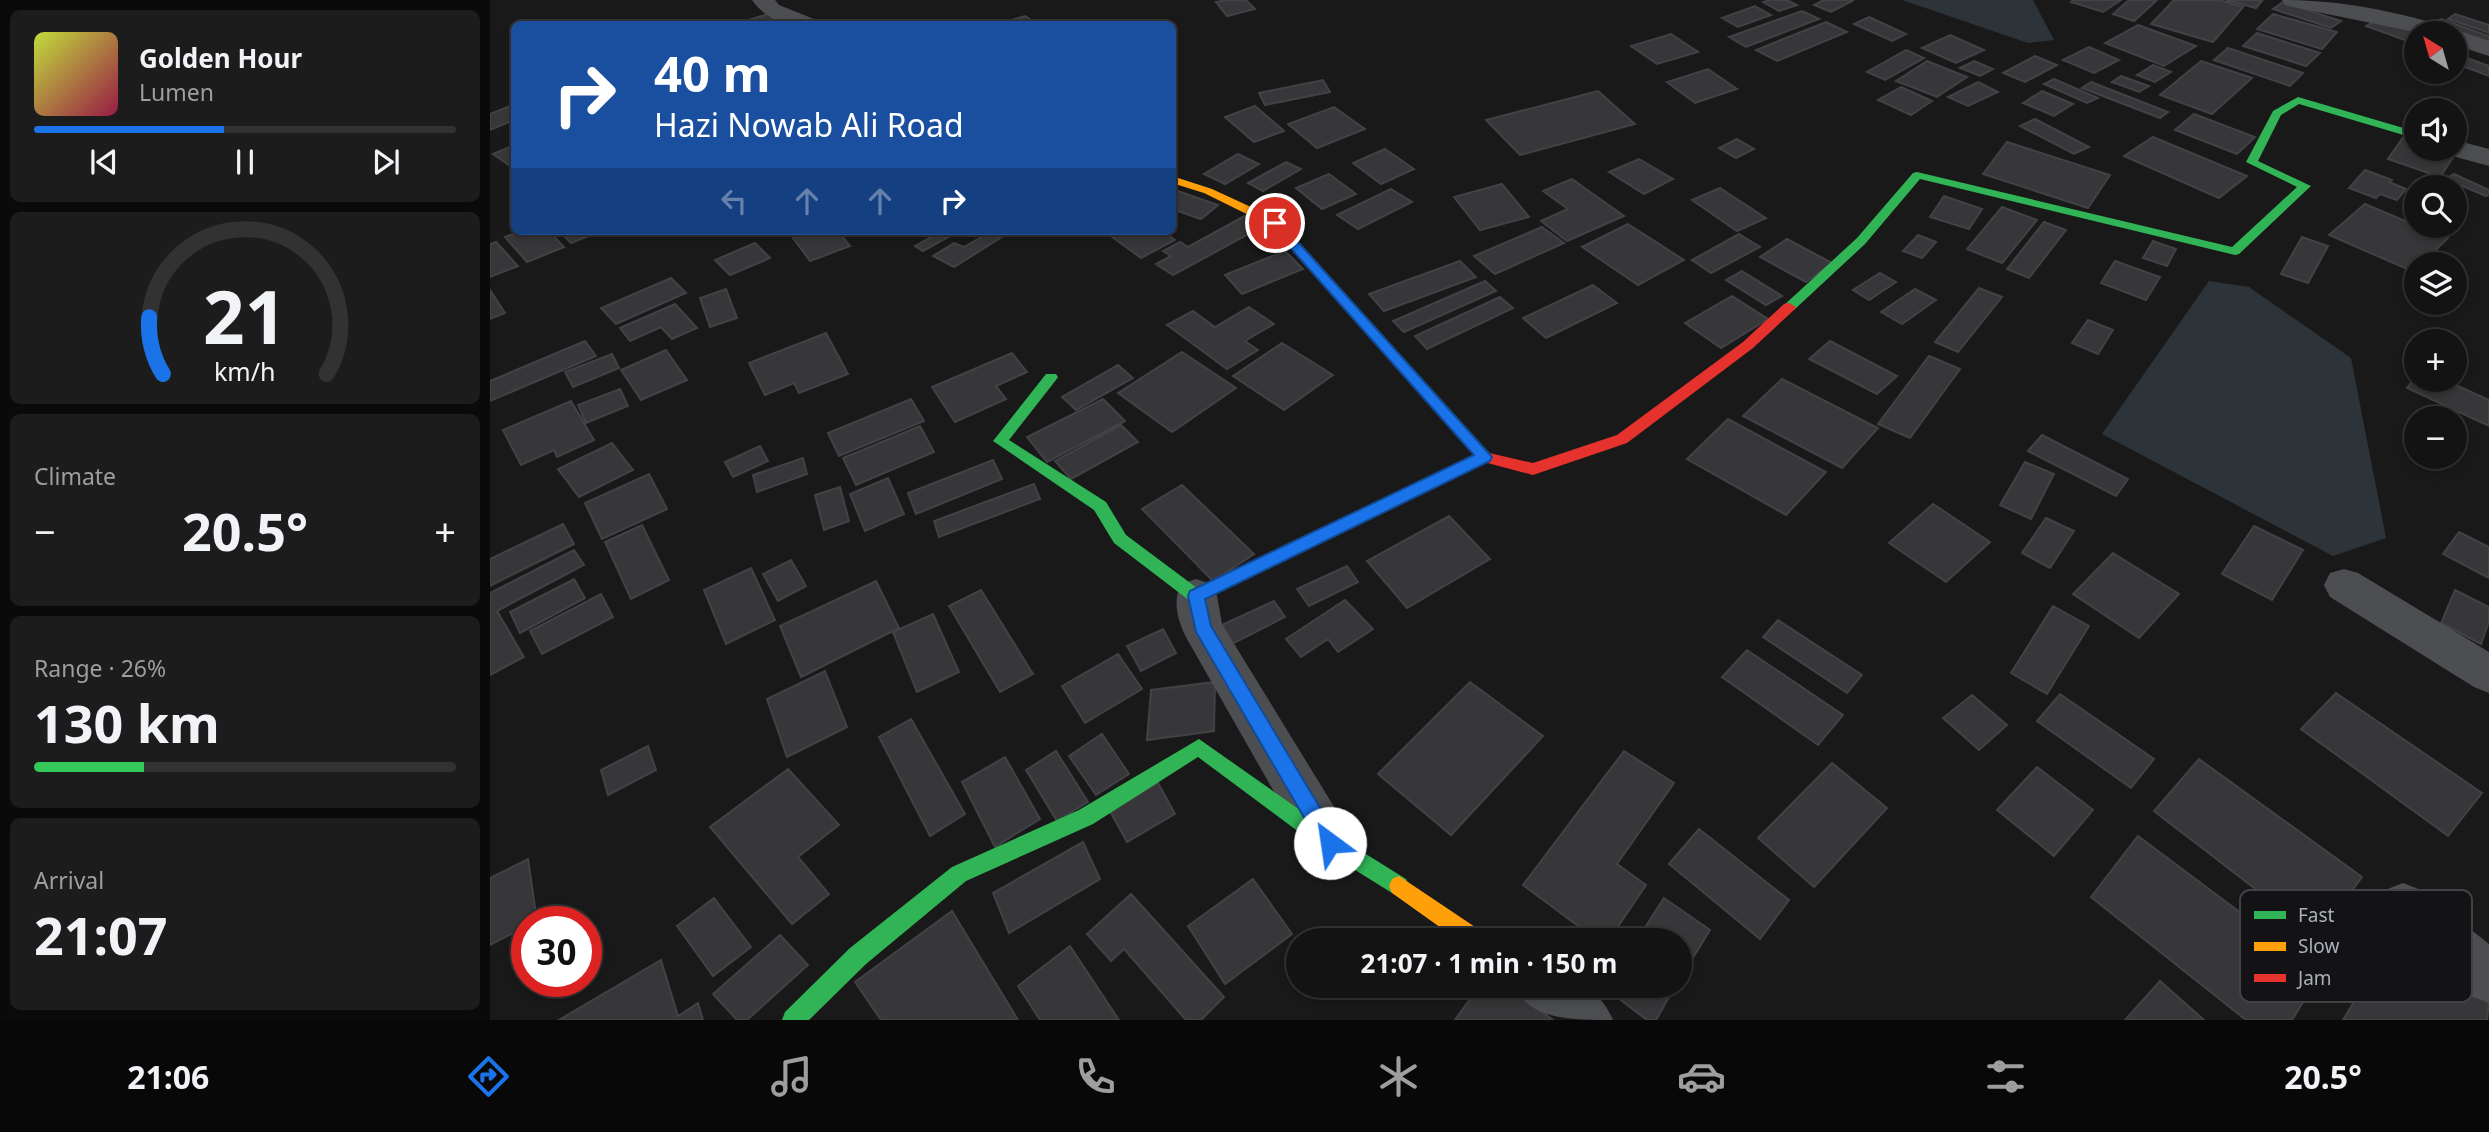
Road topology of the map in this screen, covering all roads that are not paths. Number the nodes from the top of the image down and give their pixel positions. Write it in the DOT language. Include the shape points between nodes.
graph roads {
  1 [pos="763,0"];
  2 [pos="2293,0"];
  3 [pos="798,21"];
  4 [pos="2404,23"];
  5 [pos="2468,42"];
  6 [pos="2489,49"];
  7 [pos="2404,132"];
  8 [pos="1176,180"];
  9 [pos="1051,377"];
  10 [pos="1485,457"];
  11 [pos="2344,585"];
  12 [pos="1196,596"];
  13 [pos="2489,674"];
  14 [pos="1330,843"];
  15 [pos="1461,928"];
  16 [pos="2472,963"];
  17 [pos="2489,977"];
  18 [pos="1556,998"];
  19 [pos="793,1020"];
  20 [pos="1586,1020"];
  1 -- 3 [label="street" via="771,10"];
  2 -- 4 [label="street"];
  5 -- 6 [label="street"];
  7 -- 10 [label="street" via="2298,100 2277,113 2252,162 2305,186 2235,251 1917,175 1861,241 1748,345 1622,439 1533,469"];
  8 -- 10 [label="street" via="1275,223"];
  9 -- 12 [label="street" via="1000,441 1100,506 1120,539"];
  10 -- 12 [label="street"];
  11 -- 13 [label="street"];
  12 -- 14 [label="street" via="1202,627"];
  14 -- 15 [label="street"];
  14 -- 19 [label="street" via="1199,747 1086,817 959,874 858,956"];
  16 -- 17 [label="street"];
  18 -- 20 [label="street"];
}
